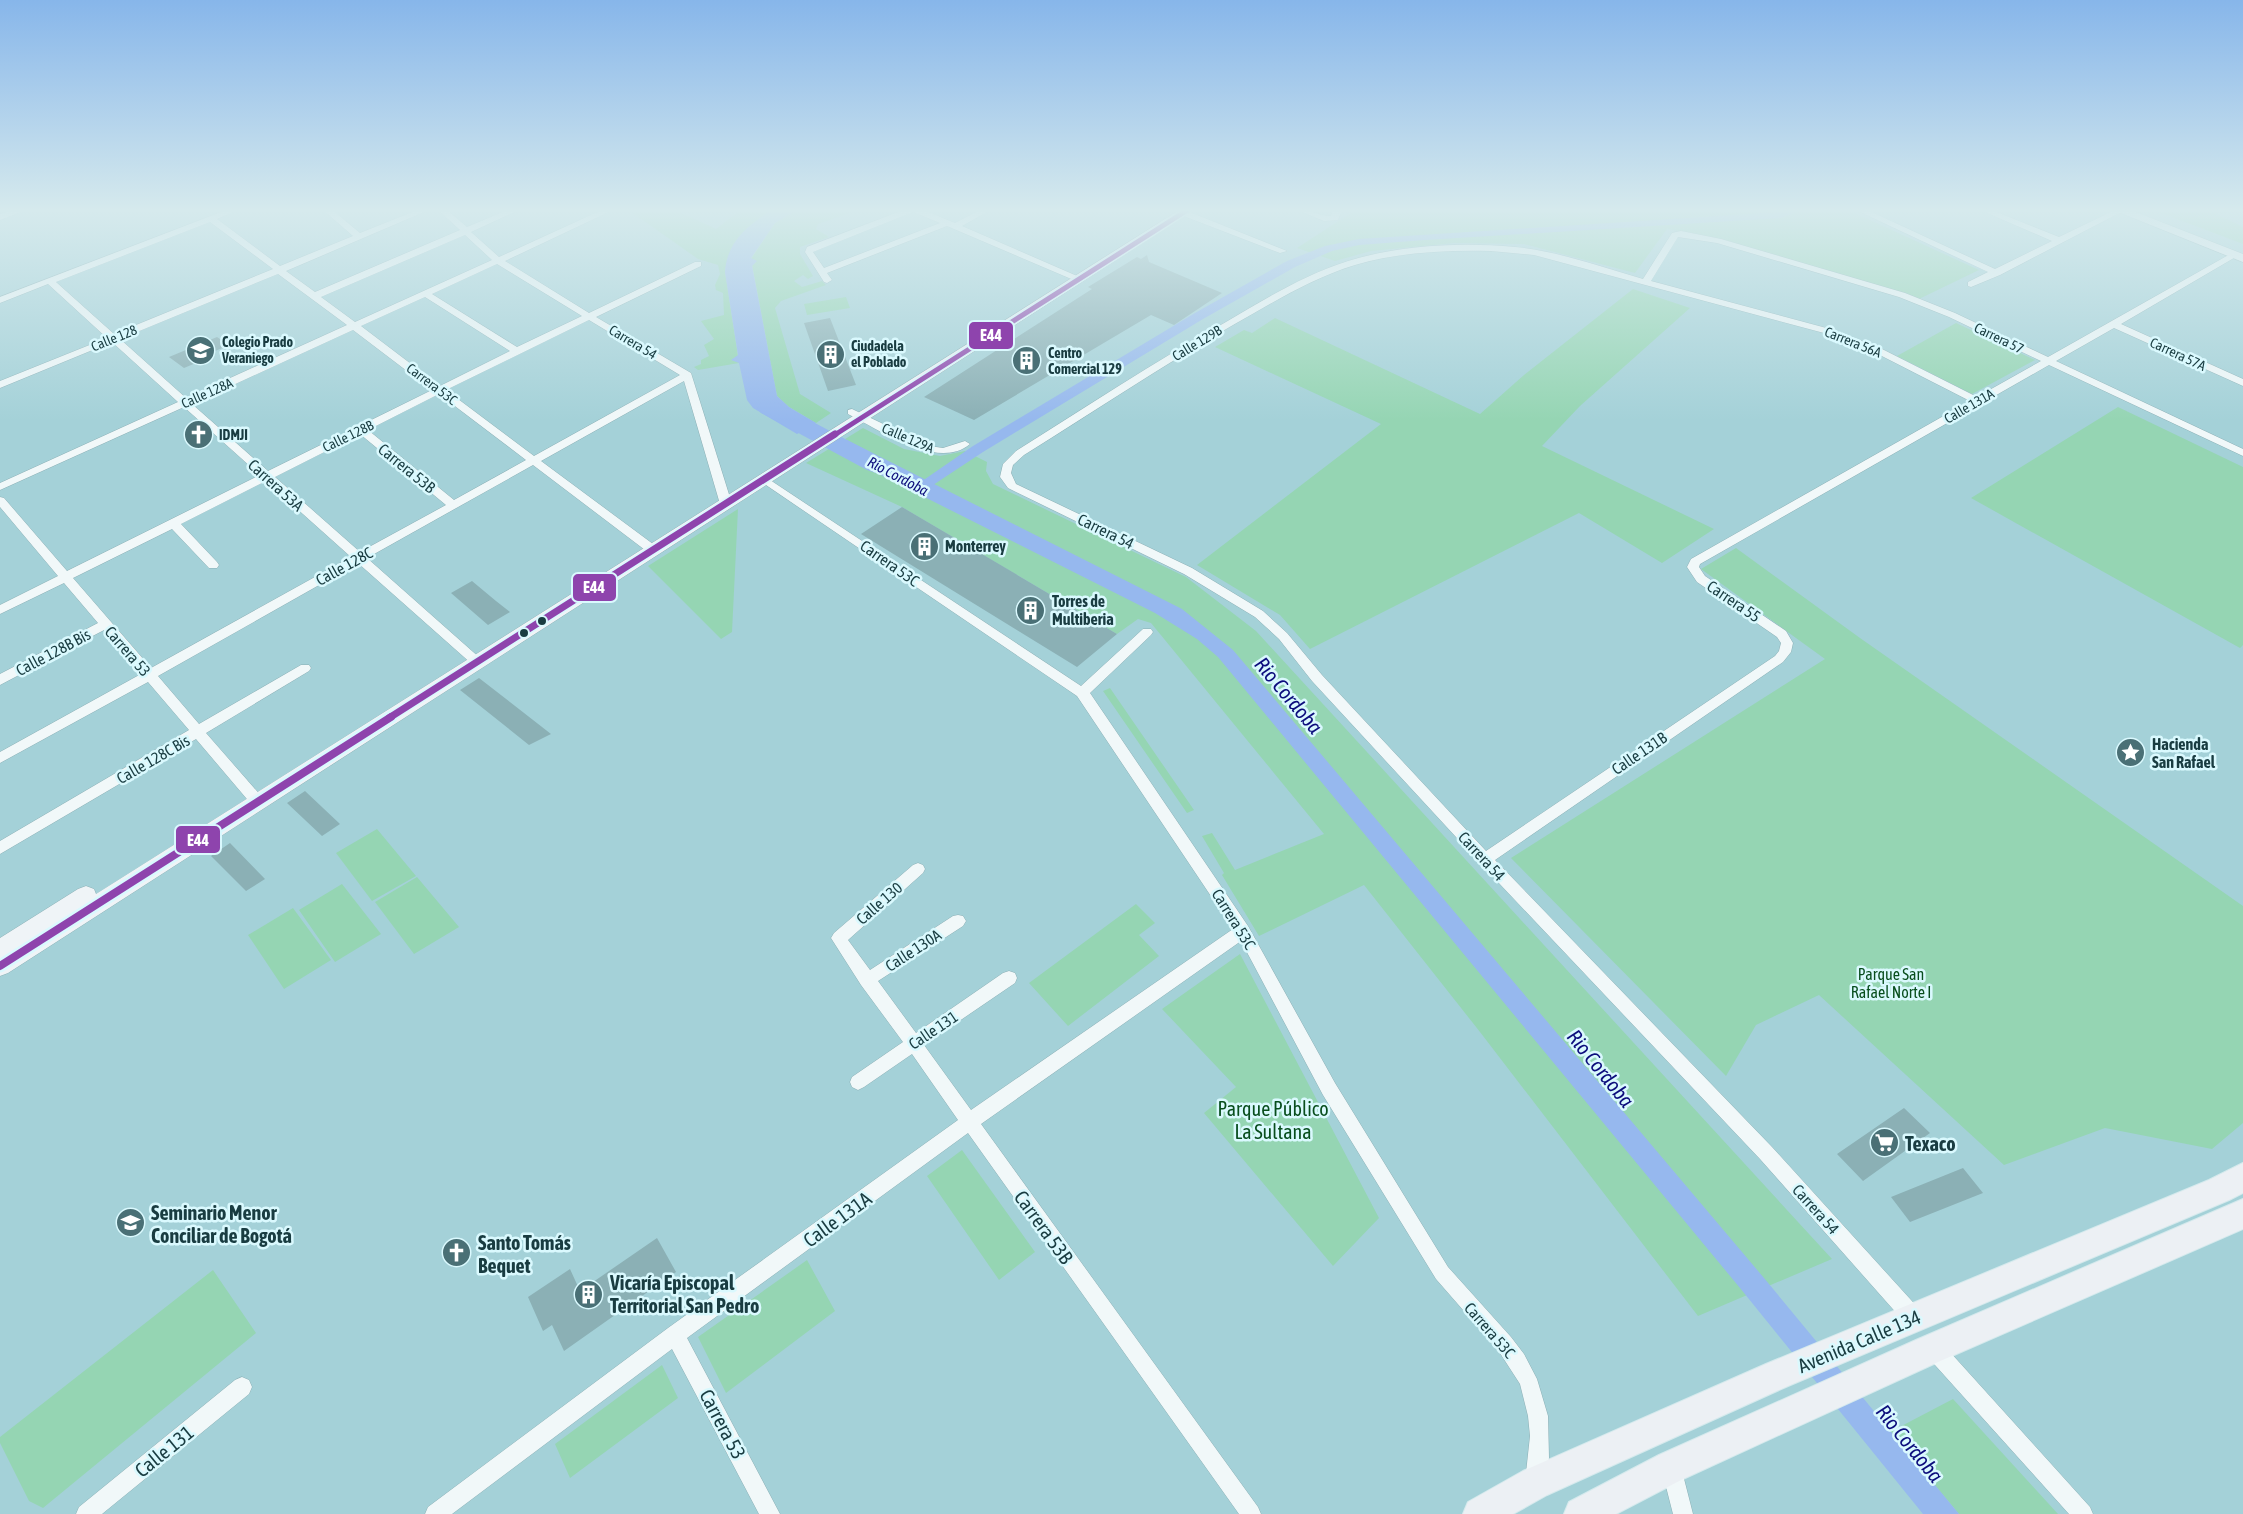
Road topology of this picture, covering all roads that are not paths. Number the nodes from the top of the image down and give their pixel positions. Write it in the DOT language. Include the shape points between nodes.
graph roads {
  1 [pos="53,280"];
  2 [pos="256,280"];
  3 [pos="292,280"];
  4 [pos="351,280"];
  5 [pos="458,280"];
  6 [pos="531,280"];
  7 [pos="665,280"];
  8 [pos="1071,280"];
  9 [pos="1310,280"];
  10 [pos="1641,280"];
  11 [pos="1856,280"];
  12 [pos="1981,280"];
  13 [pos="2194,280"];
  14 [pos="50,281"];
  15 [pos="1646,281"];
  16 [pos="1971,284"];
  17 [pos="426,294"];
  18 [pos="314,296"];
  19 [pos="0,300"];
  20 [pos="590,316"];
  21 [pos="2114,324"];
  22 [pos="355,326"];
  23 [pos="113,339"];
  24 [pos="517,351"];
  25 [pos="2048,362"];
  26 [pos="687,375"];
  27 [pos="2242,382"];
  28 [pos="0,385"];
  29 [pos="440,390"];
  30 [pos="1977,401"];
  31 [pos="186,402"];
  32 [pos="850,419"];
  33 [pos="361,430"];
  34 [pos="965,444"];
  35 [pos="2243,453"];
  36 [pos="795,454"];
  37 [pos="534,460"];
  38 [pos="1006,465"];
  39 [pos="266,477"];
  40 [pos="764,479"];
  41 [pos="0,487"];
  42 [pos="724,498"];
  43 [pos="0,500"];
  44 [pos="453,505"];
  45 [pos="173,523"];
  46 [pos="649,546"];
  47 [pos="1703,557"];
  48 [pos="358,558"];
  49 [pos="213,566"];
  50 [pos="65,578"];
  51 [pos="0,610"];
  52 [pos="105,624"];
  53 [pos="1147,632"];
  54 [pos="1787,643"];
  55 [pos="472,658"];
  56 [pos="305,668"];
  57 [pos="149,675"];
  58 [pos="0,680"];
  59 [pos="1082,693"];
  60 [pos="199,733"];
  61 [pos="0,758"];
  62 [pos="253,796"];
  63 [pos="0,848"];
  64 [pos="1485,859"];
  65 [pos="918,869"];
  66 [pos="958,921"];
  67 [pos="1243,930"];
  68 [pos="839,938"];
  69 [pos="0,950"];
  70 [pos="0,966"];
  71 [pos="1009,978"];
  72 [pos="867,980"];
  73 [pos="914,1043"];
  74 [pos="858,1082"];
  75 [pos="969,1122"];
  76 [pos="2243,1177"];
  77 [pos="2243,1214"];
  78 [pos="1914,1318"];
  79 [pos="675,1335"];
  80 [pos="1933,1348"];
  81 [pos="242,1387"];
  82 [pos="1671,1467"];
  83 [pos="1535,1484"];
  84 [pos="86,1514"];
  85 [pos="435,1514"];
  86 [pos="770,1514"];
  87 [pos="1251,1514"];
  88 [pos="1480,1514"];
  89 [pos="1581,1514"];
  90 [pos="1683,1514"];
  91 [pos="2083,1514"];
  1 -- 14 [label="street"];
  2 -- 23 [label="street, Calle 128"];
  3 -- 18 [label="street, Carrera 53C"];
  4 -- 18 [label="street"];
  5 -- 17 [label="street, Calle 128A"];
  6 -- 20 [label="street, Carrera 54"];
  7 -- 20 [label="street, Calle 128B"];
  8 -- 32 [label="main road"];
  9 -- 38 [label="street, Calle 129B" via="1212,333"];
  10 -- 15 [label="street, Carrera 56A"];
  11 -- 25 [label="street, Carrera 57" via="1952,315"];
  12 -- 16 [label="street"];
  13 -- 21 [label="street, Calle 131A"];
  14 -- 19 [label="street"];
  14 -- 23 [label="street, Carrera 53A"];
  15 -- 30 [label="street, Carrera 56A" via="1827,331 1898,360"];
  17 -- 22 [label="street, Calle 128A"];
  17 -- 24 [label="street"];
  18 -- 22 [label="street, Carrera 53C"];
  20 -- 24 [label="street, Calle 128B"];
  20 -- 26 [label="street, Carrera 54"];
  21 -- 25 [label="street, Calle 131A"];
  21 -- 27 [label="street, Carrera 57A"];
  22 -- 29 [label="street, Carrera 53C"];
  22 -- 31 [label="street, Calle 128A"];
  23 -- 28 [label="street, Calle 128"];
  23 -- 31 [label="street, Carrera 53A"];
  24 -- 29 [label="street, Calle 128B"];
  25 -- 30 [label="street, Calle 131A"];
  25 -- 35 [label="street, Carrera 57"];
  26 -- 37 [label="street, Calle 128C"];
  26 -- 42 [label="street"];
  29 -- 33 [label="street, Calle 128B"];
  29 -- 37 [label="street, Carrera 53C"];
  30 -- 47 [label="street, Calle 131A"];
  31 -- 39 [label="street, Carrera 53A"];
  31 -- 41 [label="street, Calle 128A"];
  32 -- 34 [label="street, Calle 129A" via="927,449 944,451"];
  32 -- 36 [label="main road"];
  33 -- 39 [label="street, Calle 128B"];
  33 -- 44 [label="street, Carrera 53B"];
  36 -- 40 [label="main road"];
  36 -- 42 [label="main road"];
  37 -- 44 [label="street, Calle 128C"];
  37 -- 46 [label="street, Carrera 53C"];
  38 -- 64 [label="street, Carrera 54" via="1004,474 1012,486 1188,571 1259,614"];
  39 -- 45 [label="street, Calle 128B"];
  39 -- 48 [label="street, Carrera 53A"];
  40 -- 42 [label="main road"];
  40 -- 59 [label="street, Carrera 53C"];
  42 -- 46 [label="main road"];
  43 -- 50 [label="street, Carrera 53"];
  44 -- 48 [label="street, Calle 128C"];
  45 -- 49 [label="street"];
  45 -- 50 [label="street, Calle 128B"];
  46 -- 55 [label="main road"];
  47 -- 54 [label="street, Carrera 55" via="1695,562 1694,572 1782,634"];
  48 -- 55 [label="street, Carrera 53A"];
  48 -- 57 [label="street, Calle 128C"];
  50 -- 51 [label="street, Calle 128B"];
  50 -- 52 [label="street, Carrera 53"];
  52 -- 57 [label="street, Carrera 53"];
  52 -- 58 [label="street, Calle 128B Bis"];
  53 -- 59 [label="street"];
  54 -- 64 [label="street, Calle 131B" via="1779,659"];
  55 -- 62 [label="main road"];
  56 -- 60 [label="street, Calle 128C Bis"];
  57 -- 60 [label="street, Carrera 53"];
  57 -- 61 [label="street, Calle 128C"];
  59 -- 67 [label="street, Carrera 53C"];
  60 -- 62 [label="street, Carrera 53"];
  60 -- 63 [label="street, Calle 128C Bis"];
  62 -- 69 [label="main road"];
  62 -- 70 [label="main road"];
  64 -- 78 [label="street, Carrera 54" via="1766,1153"];
  65 -- 68 [label="street, Calle 130"];
  66 -- 72 [label="street, Calle 130A"];
  67 -- 75 [label="street, Calle 131A"];
  67 -- 83 [label="street, Carrera 53C" via="1329,1089 1442,1273 1512,1351 1534,1391 1541,1425"];
  68 -- 72 [label="street, Carrera 53B"];
  71 -- 73 [label="street, Calle 131"];
  72 -- 73 [label="street, Carrera 53B"];
  73 -- 74 [label="street, Calle 131"];
  73 -- 75 [label="street, Carrera 53B"];
  75 -- 79 [label="street, Calle 131A"];
  75 -- 87 [label="street, Carrera 53B"];
  76 -- 78 [label="main road, Avenida Calle 134"];
  77 -- 80 [label="main road, Avenida Calle 134"];
  78 -- 83 [label="main road, Avenida Calle 134"];
  79 -- 85 [label="street, Calle 131A"];
  79 -- 86 [label="street, Carrera 53"];
  80 -- 82 [label="main road, Avenida Calle 134"];
  80 -- 91 [label="street"];
  81 -- 84 [label="street, Calle 131"];
  82 -- 89 [label="main road, Avenida Calle 134"];
  82 -- 90 [label="street"];
  83 -- 88 [label="main road, Avenida Calle 134"];
}
